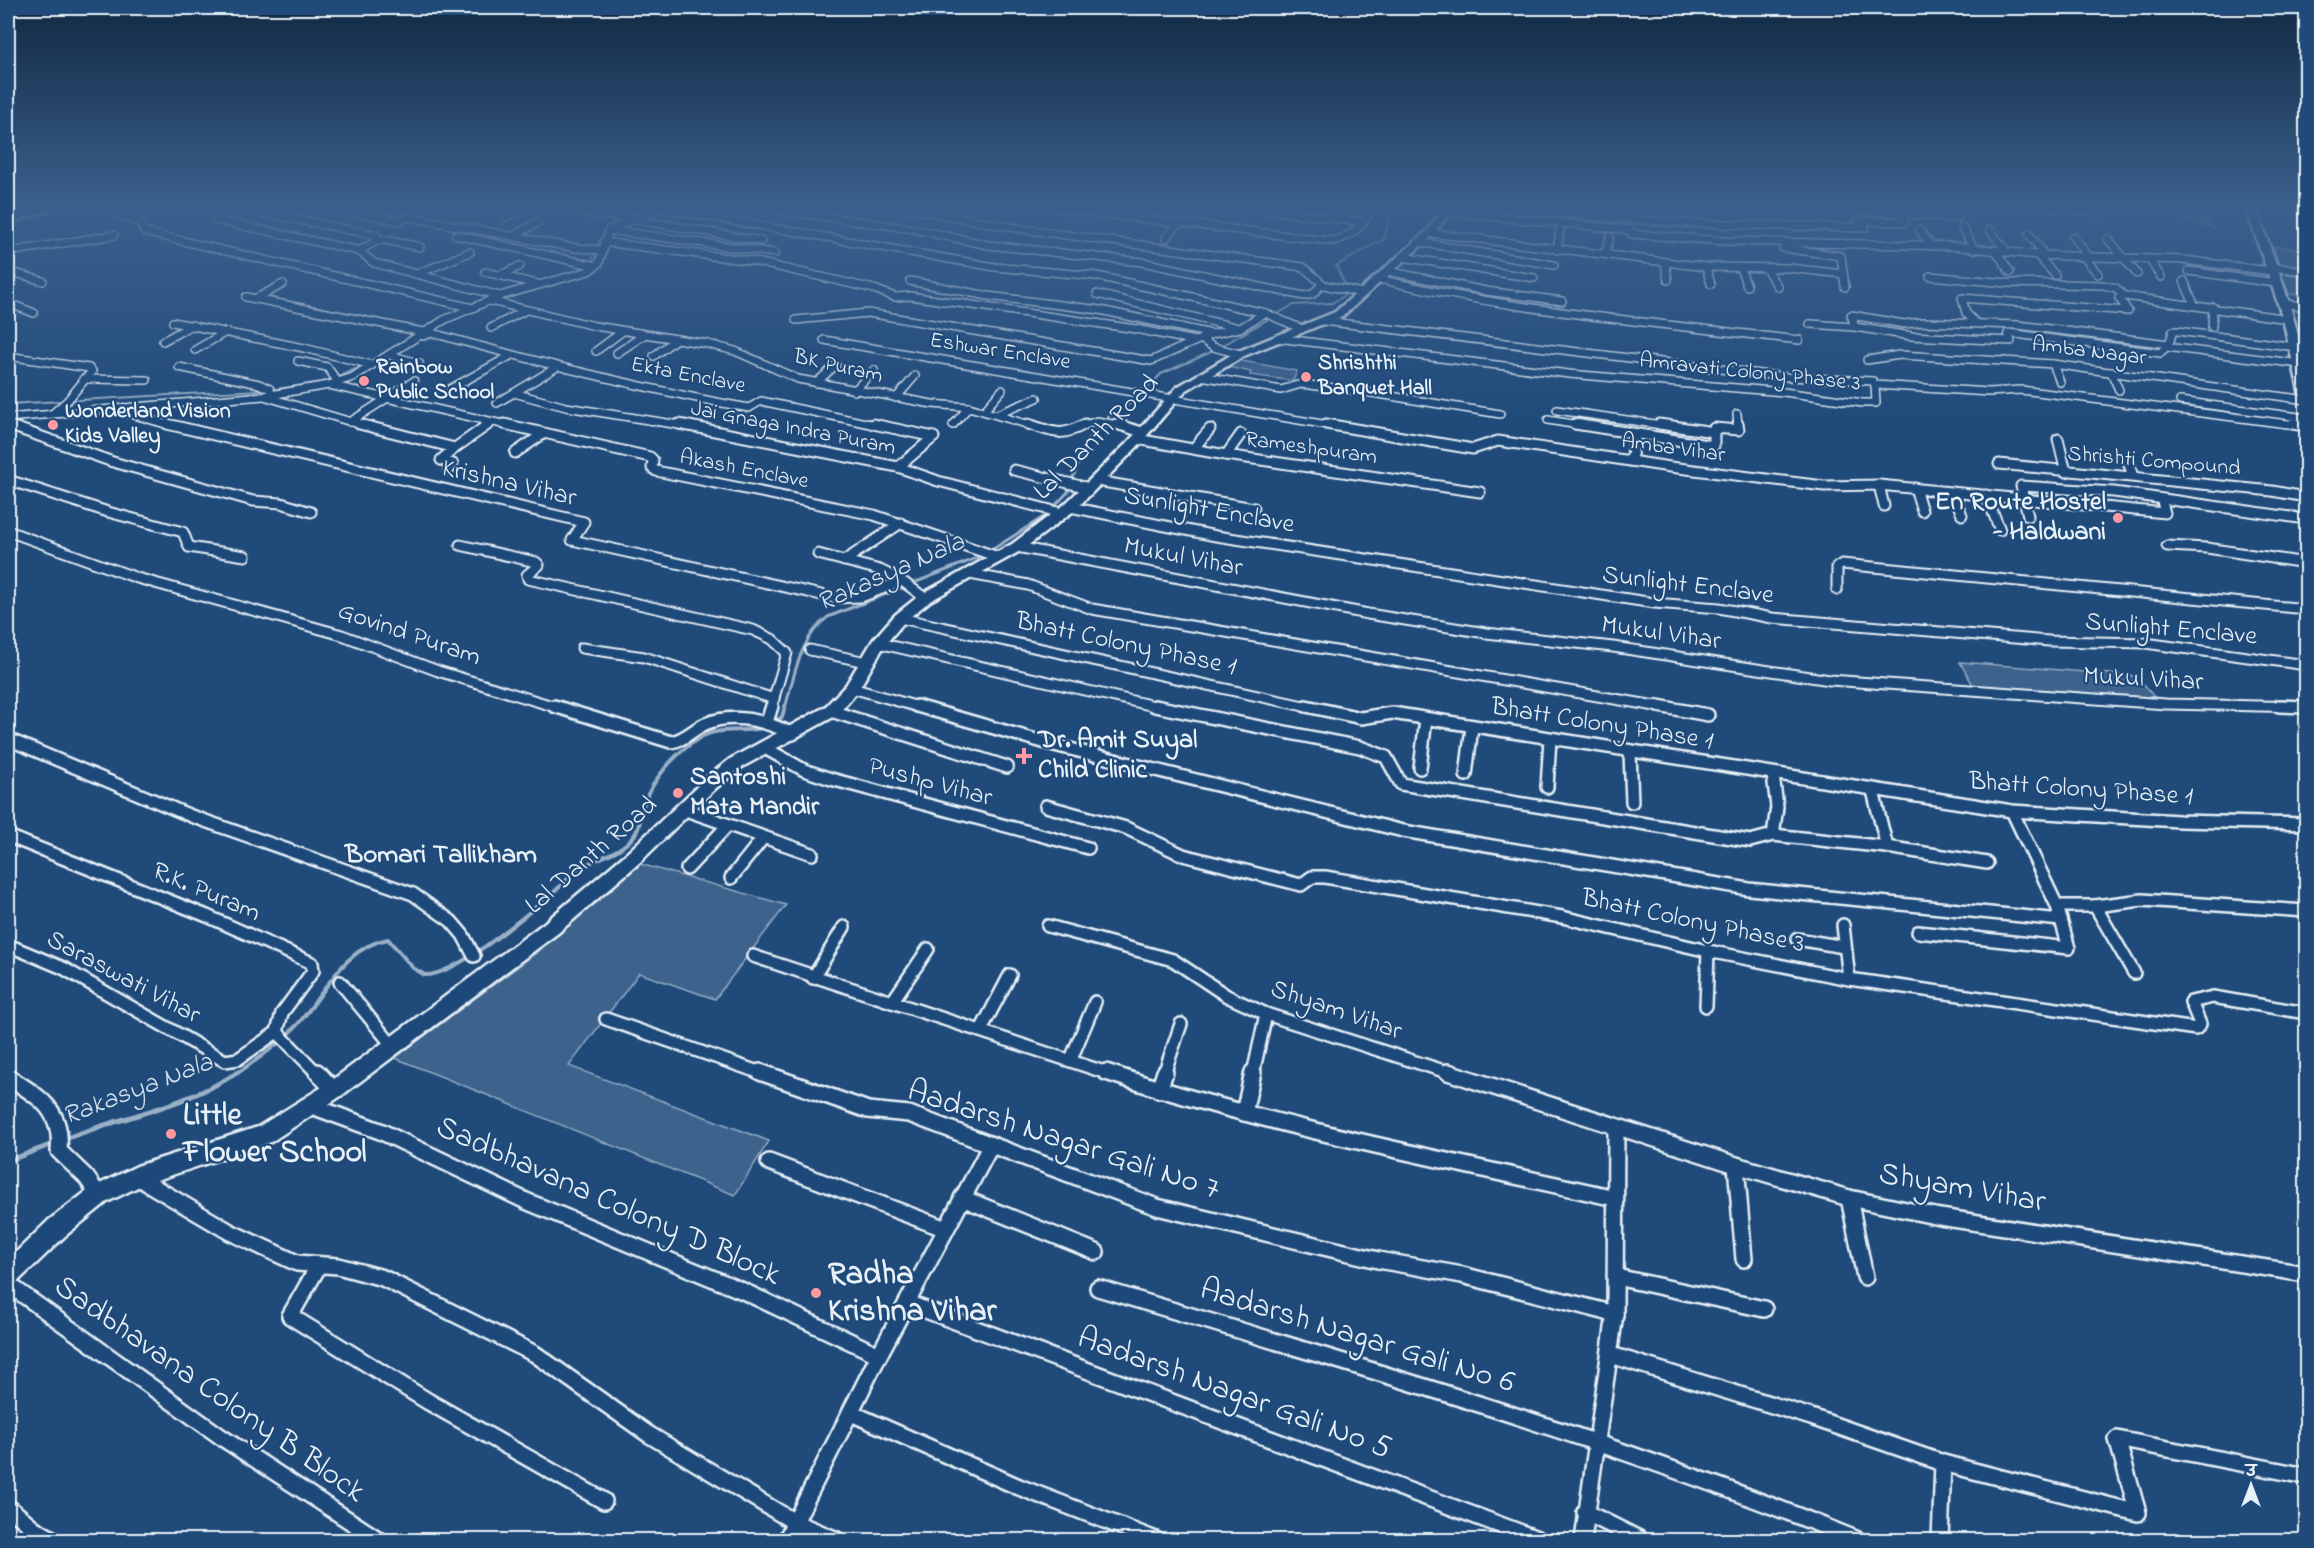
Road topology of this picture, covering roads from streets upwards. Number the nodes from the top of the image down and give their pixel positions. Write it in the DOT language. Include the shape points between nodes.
graph roads {
  1 [pos="36,279"];
  2 [pos="349,279"];
  3 [pos="435,279"];
  4 [pos="518,279"];
  5 [pos="551,279"];
  6 [pos="831,279"];
  7 [pos="1112,279"];
  8 [pos="1224,279"];
  9 [pos="1313,279"];
  10 [pos="1377,279"];
  11 [pos="1396,279"];
  12 [pos="1411,279"];
  13 [pos="1710,279"];
  14 [pos="1744,279"];
  15 [pos="1773,279"];
  16 [pos="1844,279"];
  17 [pos="1966,279"];
  18 [pos="2215,279"];
  19 [pos="2249,279"];
  20 [pos="2275,279"];
  21 [pos="43,281"];
  22 [pos="910,281"];
  23 [pos="2184,281"];
  24 [pos="533,283"];
  25 [pos="2276,283"];
  26 [pos="283,284"];
  27 [pos="1711,284"];
  28 [pos="1321,285"];
  29 [pos="2219,285"];
  30 [pos="1747,286"];
  31 [pos="1778,287"];
  32 [pos="1845,287"];
  33 [pos="1357,293"];
  34 [pos="1097,294"];
  35 [pos="2124,296"];
  36 [pos="246,297"];
  37 [pos="495,297"];
  38 [pos="255,299"];
  39 [pos="1562,301"];
  40 [pos="8,303"];
  41 [pos="2283,303"];
  42 [pos="2194,304"];
  43 [pos="470,307"];
  44 [pos="2213,307"];
  45 [pos="2307,307"];
  46 [pos="526,310"];
  47 [pos="34,314"];
  48 [pos="1270,314"];
  49 [pos="2288,319"];
  50 [pos="796,320"];
  51 [pos="1323,321"];
  52 [pos="173,322"];
  53 [pos="1976,323"];
  54 [pos="1810,324"];
  55 [pos="192,326"];
  56 [pos="1855,327"];
  57 [pos="2212,327"];
  58 [pos="491,328"];
  59 [pos="1239,328"];
  60 [pos="1302,329"];
  61 [pos="623,331"];
  62 [pos="226,332"];
  63 [pos="421,332"];
  64 [pos="1212,334"];
  65 [pos="644,335"];
  66 [pos="1277,338"];
  67 [pos="676,339"];
  68 [pos="824,340"];
  69 [pos="1198,340"];
  70 [pos="1799,340"];
  71 [pos="163,341"];
  72 [pos="2167,346"];
  73 [pos="2300,349"];
  74 [pos="195,350"];
  75 [pos="596,351"];
  76 [pos="617,353"];
  77 [pos="1240,354"];
  78 [pos="8,356"];
  79 [pos="392,356"];
  80 [pos="510,356"];
  81 [pos="654,356"];
  82 [pos="19,358"];
  83 [pos="1867,360"];
  84 [pos="298,361"];
  85 [pos="419,363"];
  86 [pos="2053,364"];
  87 [pos="2300,364"];
  88 [pos="8,365"];
  89 [pos="836,365"];
  90 [pos="369,366"];
  91 [pos="179,367"];
  92 [pos="557,367"];
  93 [pos="874,370"];
  94 [pos="2111,372"];
  95 [pos="915,376"];
  96 [pos="1201,376"];
  97 [pos="83,379"];
  98 [pos="147,380"];
  99 [pos="337,380"];
  100 [pos="414,381"];
  101 [pos="2305,381"];
  102 [pos="2060,382"];
  103 [pos="816,383"];
  104 [pos="329,385"];
  105 [pos="1875,385"];
  106 [pos="450,389"];
  107 [pos="1002,390"];
  108 [pos="2119,390"];
  109 [pos="854,391"];
  110 [pos="269,392"];
  111 [pos="514,393"];
  112 [pos="2307,395"];
  113 [pos="896,398"];
  114 [pos="1037,398"];
  115 [pos="385,400"];
  116 [pos="1169,400"];
  117 [pos="2180,400"];
  118 [pos="2307,400"];
  119 [pos="497,403"];
  120 [pos="969,407"];
  121 [pos="114,409"];
  122 [pos="1557,410"];
  123 [pos="984,411"];
  124 [pos="52,414"];
  125 [pos="998,414"];
  126 [pos="1500,414"];
  127 [pos="1737,414"];
  128 [pos="8,418"];
  129 [pos="2307,418"];
  130 [pos="1548,420"];
  131 [pos="350,422"];
  132 [pos="491,423"];
  133 [pos="8,425"];
  134 [pos="953,425"];
  135 [pos="2307,426"];
  136 [pos="1210,429"];
  137 [pos="1714,432"];
  138 [pos="543,434"];
  139 [pos="1241,434"];
  140 [pos="1140,435"];
  141 [pos="1635,436"];
  142 [pos="2058,439"];
  143 [pos="455,448"];
  144 [pos="1193,449"];
  145 [pos="515,453"];
  146 [pos="1226,455"];
  147 [pos="2127,459"];
  148 [pos="1631,461"];
  149 [pos="1999,464"];
  150 [pos="898,467"];
  151 [pos="448,470"];
  152 [pos="1014,470"];
  153 [pos="2066,472"];
  154 [pos="2133,476"];
  155 [pos="8,480"];
  156 [pos="1093,485"];
  157 [pos="1879,485"];
  158 [pos="1915,488"];
  159 [pos="1480,492"];
  160 [pos="1953,492"];
  161 [pos="1986,495"];
  162 [pos="2307,496"];
  163 [pos="2025,499"];
  164 [pos="2162,501"];
  165 [pos="1884,506"];
  166 [pos="1254,508"];
  167 [pos="1059,510"];
  168 [pos="1922,511"];
  169 [pos="311,512"];
  170 [pos="1962,515"];
  171 [pos="2028,516"];
  172 [pos="2307,519"];
  173 [pos="901,524"];
  174 [pos="2000,530"];
  175 [pos="8,531"];
  176 [pos="460,545"];
  177 [pos="2167,546"];
  178 [pos="1017,547"];
  179 [pos="818,554"];
  180 [pos="991,554"];
  181 [pos="245,556"];
  182 [pos="844,561"];
  183 [pos="2307,563"];
  184 [pos="970,573"];
  185 [pos="911,587"];
  186 [pos="1836,590"];
  187 [pos="2307,609"];
  188 [pos="900,618"];
  189 [pos="878,643"];
  190 [pos="582,648"];
  191 [pos="810,651"];
  192 [pos="866,662"];
  193 [pos="2307,665"];
  194 [pos="852,688"];
  195 [pos="774,699"];
  196 [pos="2307,707"];
  197 [pos="831,711"];
  198 [pos="1708,715"];
  199 [pos="1426,719"];
  200 [pos="767,722"];
  201 [pos="1472,727"];
  202 [pos="786,731"];
  203 [pos="8,739"];
  204 [pos="1550,739"];
  205 [pos="765,748"];
  206 [pos="1630,753"];
  207 [pos="1007,767"];
  208 [pos="1420,768"];
  209 [pos="1467,775"];
  210 [pos="1773,775"];
  211 [pos="1547,787"];
  212 [pos="1873,791"];
  213 [pos="1632,802"];
  214 [pos="1046,806"];
  215 [pos="683,809"];
  216 [pos="2012,811"];
  217 [pos="2307,824"];
  218 [pos="728,825"];
  219 [pos="1773,835"];
  220 [pos="8,836"];
  221 [pos="763,838"];
  222 [pos="1887,847"];
  223 [pos="1088,848"];
  224 [pos="812,855"];
  225 [pos="1987,863"];
  226 [pos="687,869"];
  227 [pos="731,878"];
  228 [pos="2057,906"];
  229 [pos="2095,906"];
  230 [pos="2307,911"];
  231 [pos="2061,920"];
  232 [pos="1843,925"];
  233 [pos="1048,926"];
  234 [pos="844,927"];
  235 [pos="1918,932"];
  236 [pos="1797,939"];
  237 [pos="8,945"];
  238 [pos="1844,947"];
  239 [pos="928,949"];
  240 [pos="1708,951"];
  241 [pos="470,952"];
  242 [pos="753,956"];
  243 [pos="2134,973"];
  244 [pos="1010,975"];
  245 [pos="813,978"];
  246 [pos="1849,979"];
  247 [pos="340,982"];
  248 [pos="892,1002"];
  249 [pos="1095,1002"];
  250 [pos="1706,1006"];
  251 [pos="2307,1013"];
  252 [pos="1266,1014"];
  253 [pos="606,1019"];
  254 [pos="1181,1024"];
  255 [pos="981,1030"];
  256 [pos="281,1037"];
  257 [pos="392,1045"];
  258 [pos="1071,1059"];
  259 [pos="8,1077"];
  260 [pos="334,1090"];
  261 [pos="1159,1090"];
  262 [pos="312,1106"];
  263 [pos="1244,1113"];
  264 [pos="1616,1126"];
  265 [pos="991,1145"];
  266 [pos="769,1162"];
  267 [pos="1736,1165"];
  268 [pos="137,1176"];
  269 [pos="99,1195"];
  270 [pos="1615,1197"];
  271 [pos="1849,1197"];
  272 [pos="962,1198"];
  273 [pos="946,1229"];
  274 [pos="1096,1252"];
  275 [pos="1744,1259"];
  276 [pos="319,1265"];
  277 [pos="2307,1274"];
  278 [pos="8,1275"];
  279 [pos="1616,1277"];
  280 [pos="1865,1277"];
  281 [pos="8,1284"];
  282 [pos="1098,1288"];
  283 [pos="907,1303"];
  284 [pos="1764,1309"];
  285 [pos="1615,1314"];
  286 [pos="879,1355"];
  287 [pos="1611,1355"];
  288 [pos="851,1413"];
  289 [pos="1598,1441"];
  290 [pos="1943,1463"];
  291 [pos="2307,1476"];
  292 [pos="604,1501"];
  293 [pos="8,1507"];
  294 [pos="1585,1512"];
  295 [pos="796,1523"];
  296 [pos="54,1540"];
  297 [pos="379,1540"];
  298 [pos="786,1540"];
  299 [pos="837,1540"];
  300 [pos="1156,1540"];
  301 [pos="1540,1540"];
  302 [pos="1583,1540"];
  303 [pos="1641,1540"];
  304 [pos="1858,1540"];
  305 [pos="1940,1540"];
  1 -- 21 [label="street"];
  2 -- 43 [label="street"];
  3 -- 37 [label="street, BK Puram"];
  4 -- 24 [label="street"];
  5 -- 24 [label="street"];
  6 -- 69 [label="street" via="895,297"];
  7 -- 48 [label="street"];
  8 -- 28 [label="street" via="1304,296"];
  9 -- 28 [label="street"];
  10 -- 33 [label="street, Lal Danth Road"];
  11 -- 70 [label="street" via="1441,294 1503,304"];
  12 -- 39 [label="street"];
  13 -- 27 [label="street"];
  14 -- 30 [label="street"];
  15 -- 31 [label="street"];
  16 -- 32 [label="street"];
  17 -- 35 [label="street" via="2103,285 2116,288"];
  18 -- 29 [label="street"];
  19 -- 25 [label="street"];
  20 -- 25 [label="street"];
  22 -- 64 [label="street" via="988,296 1100,310"];
  23 -- 42 [label="street"];
  24 -- 37 [label="street"];
  25 -- 41 [label="street"];
  26 -- 38 [label="street"];
  28 -- 33 [label="street"];
  33 -- 51 [label="street, Lal Danth Road" via="1339,314"];
  34 -- 59 [label="street"];
  35 -- 42 [label="street"];
  35 -- 53 [label="street" via="2119,298 2128,311 1962,298 1966,313"];
  36 -- 38 [label="street, Ekta Enclave"];
  37 -- 43 [label="street"];
  37 -- 46 [label="street, BK Puram"];
  38 -- 63 [label="street, Ekta Enclave"];
  40 -- 47 [label="street"];
  41 -- 45 [label="street"];
  41 -- 49 [label="street"];
  42 -- 44 [label="street"];
  43 -- 63 [label="street"];
  44 -- 49 [label="street"];
  44 -- 57 [label="street"];
  46 -- 58 [label="street"];
  46 -- 61 [label="street, BK Puram"];
  48 -- 59 [label="street"];
  48 -- 60 [label="street"];
  49 -- 73 [label="street"];
  50 -- 69 [label="street" via="868,313 1151,361"];
  51 -- 60 [label="street, Lal Danth Road"];
  51 -- 105 [label="street" via="1787,377 1873,381"];
  52 -- 55 [label="street"];
  53 -- 56 [label="street" via="1904,324 1851,315"];
  53 -- 72 [label="street" via="2101,334"];
  54 -- 56 [label="street"];
  55 -- 62 [label="street"];
  55 -- 71 [label="street"];
  56 -- 72 [label="street" via="1911,336 2011,341 2008,333 2160,353"];
  59 -- 64 [label="street"];
  60 -- 66 [label="street, Lal Danth Road"];
  61 -- 65 [label="street, BK Puram"];
  61 -- 75 [label="street"];
  62 -- 74 [label="street"];
  62 -- 90 [label="street"];
  63 -- 79 [label="street"];
  63 -- 80 [label="street, Ekta Enclave"];
  63 -- 90 [label="street"];
  64 -- 69 [label="street"];
  65 -- 67 [label="street, BK Puram"];
  65 -- 76 [label="street"];
  66 -- 77 [label="street, Lal Danth Road"];
  66 -- 105 [label="street, Amravati Colony Phase 3" via="1569,374 1784,392 1863,403 1876,403"];
  67 -- 81 [label="street"];
  67 -- 103 [label="street, BK Puram" via="735,351"];
  68 -- 116 [label="street, Eshwar Enclave"];
  69 -- 77 [label="street"];
  72 -- 73 [label="street" via="2173,331 2178,331"];
  72 -- 87 [label="street"];
  73 -- 87 [label="street"];
  77 -- 96 [label="street, Lal Danth Road"];
  78 -- 82 [label="street"];
  79 -- 85 [label="street"];
  79 -- 90 [label="street"];
  80 -- 92 [label="street, Ekta Enclave"];
  80 -- 106 [label="street"];
  82 -- 88 [label="street"];
  82 -- 97 [label="street" via="92,370"];
  83 -- 86 [label="street, Amba Nagar" via="1900,355"];
  84 -- 99 [label="street" via="327,367"];
  86 -- 94 [label="street, Amba Nagar"];
  86 -- 102 [label="street"];
  87 -- 101 [label="street"];
  89 -- 103 [label="street"];
  90 -- 99 [label="street"];
  91 -- 110 [label="street"];
  92 -- 111 [label="street"];
  92 -- 150 [label="street, Ekta Enclave" via="710,402 749,408 761,401 934,437"];
  93 -- 109 [label="street"];
  94 -- 108 [label="street"];
  94 -- 118 [label="street, Amba Nagar"];
  95 -- 113 [label="street"];
  96 -- 116 [label="street, Lal Danth Road"];
  96 -- 126 [label="street" via="1281,390 1301,384 1366,392"];
  97 -- 98 [label="street"];
  97 -- 124 [label="street"];
  99 -- 104 [label="street"];
  100 -- 115 [label="street"];
  101 -- 112 [label="street"];
  103 -- 109 [label="street, BK Puram"];
  104 -- 110 [label="street"];
  104 -- 115 [label="street, Akash Enclave"];
  105 -- 135 [label="street, Amravati Colony Phase 3" via="1989,392 2021,390"];
  107 -- 123 [label="street"];
  109 -- 113 [label="street, BK Puram"];
  110 -- 121 [label="street"];
  110 -- 131 [label="street"];
  111 -- 119 [label="street"];
  111 -- 150 [label="street, Jai Gnaga Indra Puram" via="566,407 657,420"];
  113 -- 120 [label="street, BK Puram"];
  114 -- 125 [label="street"];
  115 -- 131 [label="street"];
  115 -- 132 [label="street, Akash Enclave"];
  116 -- 140 [label="street, Lal Danth Road"];
  116 -- 148 [label="street, Amba Vihar" via="1473,448 1498,441"];
  117 -- 129 [label="street"];
  120 -- 123 [label="street, BK Puram"];
  120 -- 134 [label="street"];
  121 -- 124 [label="street"];
  121 -- 185 [label="street, Krishna Vihar" via="223,439 584,522 572,540 849,600"];
  122 -- 137 [label="street"];
  123 -- 125 [label="street, BK Puram"];
  124 -- 128 [label="street"];
  125 -- 140 [label="street, BK Puram" via="1068,435 1086,423 1105,422"];
  127 -- 137 [label="street" via="1739,430 1714,428"];
  130 -- 141 [label="street"];
  131 -- 143 [label="street"];
  132 -- 138 [label="street, Akash Enclave"];
  132 -- 143 [label="street"];
  133 -- 169 [label="street" via="112,462 253,501 281,503"];
  136 -- 144 [label="street"];
  137 -- 141 [label="street" via="1714,446"];
  138 -- 145 [label="street"];
  138 -- 173 [label="street, Akash Enclave" via="650,457 656,471"];
  139 -- 146 [label="street"];
  140 -- 144 [label="street, Rameshpuram"];
  140 -- 156 [label="street, Lal Danth Road"];
  141 -- 148 [label="street"];
  142 -- 153 [label="street"];
  143 -- 151 [label="street" via="441,459 453,464"];
  144 -- 146 [label="street, Rameshpuram"];
  146 -- 159 [label="street, Rameshpuram"];
  147 -- 154 [label="street"];
  148 -- 157 [label="street, Amba Vihar" via="1824,486"];
  149 -- 153 [label="street, Shrishti Compound"];
  150 -- 167 [label="street, Jai Gnaga Indra Puram" via="935,482"];
  152 -- 156 [label="street"];
  153 -- 154 [label="street, Shrishti Compound"];
  154 -- 162 [label="street, Shrishti Compound"];
  155 -- 181 [label="street" via="183,532 189,547"];
  156 -- 166 [label="street"];
  156 -- 167 [label="street, Lal Danth Road"];
  157 -- 158 [label="street, Amba Vihar"];
  157 -- 165 [label="street"];
  158 -- 160 [label="street, Amba Vihar"];
  158 -- 168 [label="street"];
  160 -- 161 [label="street, Amba Vihar"];
  160 -- 170 [label="street"];
  161 -- 163 [label="street, Amba Vihar"];
  161 -- 174 [label="street"];
  163 -- 164 [label="street, Amba Vihar" via="2165,513"];
  163 -- 164 [label="street" via="2021,486 2114,492"];
  163 -- 171 [label="street"];
  164 -- 172 [label="street"];
  167 -- 178 [label="street, Lal Danth Road"];
  167 -- 193 [label="street, Sunlight Enclave" via="1772,618 2038,640 2166,645"];
  173 -- 180 [label="street, Akash Enclave"];
  173 -- 182 [label="street"];
  175 -- 200 [label="street, Govind Puram" via="137,578 342,635 438,670 671,742 684,740 714,720"];
  176 -- 195 [label="street" via="536,562 539,565 527,575 528,579 753,630 772,639 787,653"];
  177 -- 183 [label="street"];
  178 -- 180 [label="street, Lal Danth Road"];
  178 -- 196 [label="street, Mukul Vihar" via="1368,615 1830,680 2166,704"];
  179 -- 182 [label="street"];
  180 -- 184 [label="street, Lal Danth Road"];
  182 -- 185 [label="street" via="880,570"];
  184 -- 185 [label="street, Lal Danth Road"];
  184 -- 198 [label="street" via="1028,585 1092,609"];
  185 -- 188 [label="street, Lal Danth Road"];
  186 -- 187 [label="street" via="1837,567 1842,564"];
  188 -- 189 [label="street, Lal Danth Road"];
  188 -- 199 [label="street, Bhatt Colony Phase 1" via="1362,718 1392,713"];
  189 -- 192 [label="street, Lal Danth Road"];
  189 -- 219 [label="street" via="1143,704 1360,747 1386,757 1401,784 1750,841"];
  190 -- 195 [label="street" via="644,657"];
  191 -- 192 [label="street"];
  192 -- 194 [label="street, Lal Danth Road"];
  194 -- 197 [label="street, Lal Danth Road"];
  194 -- 231 [label="street" via="1050,744 1402,831 1749,889"];
  195 -- 200 [label="street"];
  197 -- 202 [label="street, Lal Danth Road"];
  197 -- 207 [label="street"];
  199 -- 201 [label="street, Bhatt Colony Phase 1"];
  199 -- 208 [label="street"];
  200 -- 202 [label="street, Govind Puram"];
  201 -- 204 [label="street, Bhatt Colony Phase 1"];
  201 -- 209 [label="street"];
  202 -- 205 [label="street, Lal Danth Road"];
  203 -- 241 [label="street" via="191,816 413,894 459,930"];
  204 -- 206 [label="street, Bhatt Colony Phase 1"];
  204 -- 211 [label="street"];
  205 -- 215 [label="street, Lal Danth Road" via="736,763"];
  205 -- 223 [label="street, Pushp Vihar" via="804,770"];
  206 -- 210 [label="street, Bhatt Colony Phase 1"];
  206 -- 213 [label="street"];
  210 -- 212 [label="street, Bhatt Colony Phase 1"];
  210 -- 219 [label="street" via="1777,807"];
  212 -- 216 [label="street, Bhatt Colony Phase 1"];
  212 -- 222 [label="street"];
  214 -- 240 [label="street, Bhatt Colony Phase 3" via="1126,828 1183,855 1301,885 1312,877 1336,878 1562,917"];
  215 -- 218 [label="street"];
  215 -- 257 [label="street, Lal Danth Road" via="551,928"];
  216 -- 217 [label="street, Bhatt Colony Phase 1"];
  216 -- 228 [label="street"];
  218 -- 221 [label="street"];
  218 -- 226 [label="street"];
  219 -- 222 [label="street"];
  220 -- 256 [label="street, R.K. Puram" via="312,963 313,971 280,1017"];
  221 -- 224 [label="street"];
  221 -- 227 [label="street"];
  222 -- 225 [label="street"];
  228 -- 229 [label="street"];
  228 -- 231 [label="street"];
  229 -- 230 [label="street" via="2142,900"];
  229 -- 243 [label="street"];
  231 -- 235 [label="street" via="2069,946 2066,949"];
  232 -- 238 [label="street"];
  233 -- 252 [label="street, Shyam Vihar" via="1173,960 1227,996"];
  234 -- 245 [label="street"];
  236 -- 238 [label="street"];
  237 -- 256 [label="street, Saraswati Vihar" via="63,968 225,1061 238,1059"];
  238 -- 246 [label="street"];
  239 -- 248 [label="street"];
  240 -- 246 [label="street, Bhatt Colony Phase 3"];
  240 -- 250 [label="street"];
  242 -- 245 [label="street"];
  244 -- 255 [label="street"];
  245 -- 248 [label="street"];
  246 -- 251 [label="street, Bhatt Colony Phase 3" via="2196,1029 2200,1024 2191,1002 2213,997"];
  247 -- 257 [label="street"];
  248 -- 255 [label="street"];
  249 -- 258 [label="street"];
  252 -- 263 [label="street"];
  252 -- 264 [label="street, Shyam Vihar"];
  253 -- 265 [label="street, Aadarsh Nagar Gali No 7" via="868,1110 909,1114"];
  254 -- 261 [label="street"];
  255 -- 258 [label="street"];
  256 -- 260 [label="street"];
  257 -- 260 [label="street, Lal Danth Road"];
  258 -- 261 [label="street"];
  259 -- 269 [label="street" via="52,1110 63,1134 59,1151"];
  260 -- 262 [label="street, Lal Danth Road"];
  261 -- 263 [label="street"];
  262 -- 268 [label="street, Lal Danth Road" via="264,1135"];
  262 -- 286 [label="street, Sadbhavana Colony D Block" via="380,1131 526,1201 742,1291"];
  263 -- 270 [label="street"];
  264 -- 267 [label="street, Shyam Vihar"];
  264 -- 270 [label="street"];
  265 -- 272 [label="street"];
  265 -- 285 [label="street, Aadarsh Nagar Gali No 7" via="1157,1206"];
  266 -- 273 [label="street"];
  267 -- 271 [label="street, Shyam Vihar"];
  267 -- 275 [label="street"];
  268 -- 269 [label="street, Lal Danth Road"];
  268 -- 276 [label="street" via="230,1232 297,1263"];
  269 -- 278 [label="street, Lal Danth Road"];
  270 -- 279 [label="street"];
  271 -- 277 [label="street, Shyam Vihar" via="1940,1217"];
  271 -- 280 [label="street"];
  272 -- 273 [label="street"];
  272 -- 274 [label="street"];
  273 -- 283 [label="street"];
  276 -- 292 [label="street" via="290,1316 429,1402"];
  276 -- 295 [label="street" via="383,1278 535,1354 648,1434"];
  279 -- 284 [label="street"];
  279 -- 285 [label="street"];
  281 -- 297 [label="street, Sadbhavana Colony B Block" via="224,1440"];
  282 -- 289 [label="street, Aadarsh Nagar Gali No 6"];
  283 -- 286 [label="street"];
  283 -- 301 [label="street, Aadarsh Nagar Gali No 5"];
  285 -- 287 [label="street"];
  286 -- 288 [label="street"];
  287 -- 289 [label="street"];
  287 -- 290 [label="street"];
  288 -- 295 [label="street"];
  288 -- 300 [label="street" via="1019,1487"];
  289 -- 294 [label="street"];
  289 -- 304 [label="street, Aadarsh Nagar Gali No 6" via="1768,1501"];
  290 -- 291 [label="street" via="2138,1514 2118,1439"];
  290 -- 305 [label="street"];
  293 -- 296 [label="street"];
  294 -- 302 [label="street"];
  294 -- 303 [label="street"];
  295 -- 298 [label="street"];
  295 -- 299 [label="street"];
}
